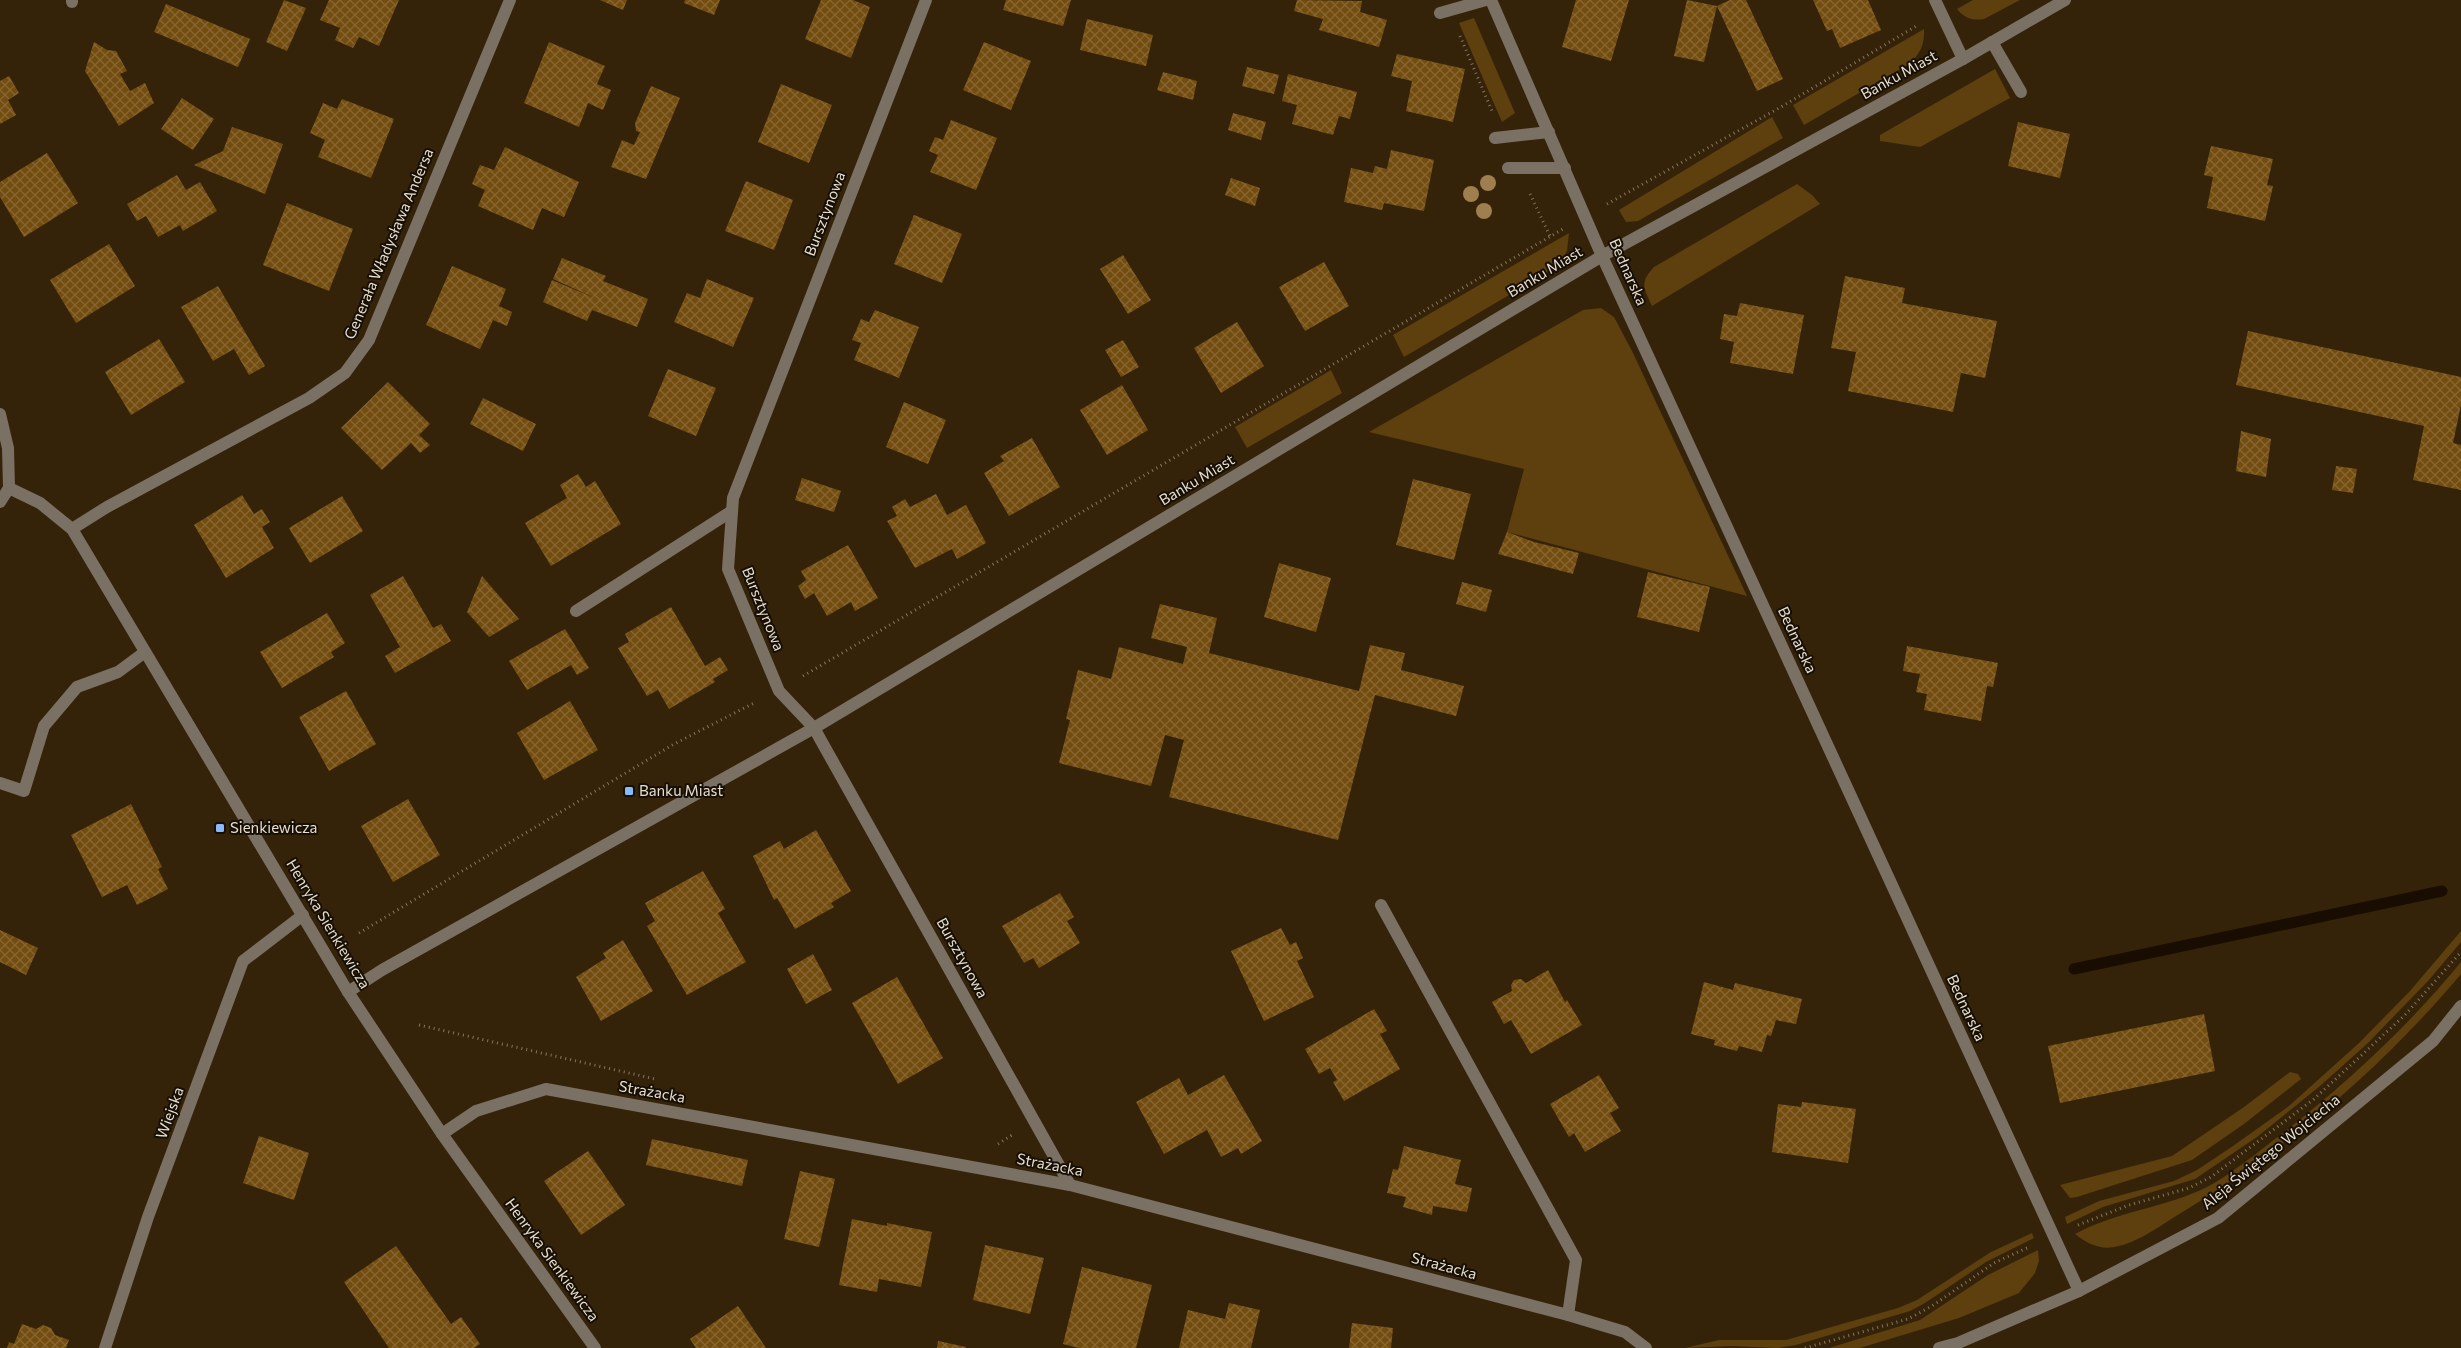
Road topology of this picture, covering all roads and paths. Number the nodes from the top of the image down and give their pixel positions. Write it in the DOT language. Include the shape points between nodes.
graph roads {
  1 [pos="510,0"];
  2 [pos="926,0"];
  3 [pos="1486,0"];
  4 [pos="1491,0"];
  5 [pos="2065,0"];
  6 [pos="1937,6"];
  7 [pos="1440,13"];
  8 [pos="1992,42"];
  9 [pos="1963,58"];
  10 [pos="2021,92"];
  11 [pos="1549,132"];
  12 [pos="1495,138"];
  13 [pos="1508,168"];
  14 [pos="1565,168"];
  15 [pos="1586,216"];
  16 [pos="1602,256"];
  17 [pos="0,414"];
  18 [pos="9,488"];
  19 [pos="0,502"];
  20 [pos="732,511"];
  21 [pos="72,529"];
  22 [pos="576,611"];
  23 [pos="145,652"];
  24 [pos="779,691"];
  25 [pos="814,728"];
  26 [pos="0,783"];
  27 [pos="1381,905"];
  28 [pos="303,915"];
  29 [pos="359,932"];
  30 [pos="2461,952"];
  31 [pos="348,992"];
  32 [pos="2461,1006"];
  33 [pos="442,1134"];
  34 [pos="1070,1184"];
  35 [pos="2070,1228"];
  36 [pos="2037,1244"];
  37 [pos="2078,1291"];
  38 [pos="1568,1315"];
  39 [pos="106,1348"];
  40 [pos="595,1348"];
  41 [pos="1646,1348"];
  42 [pos="1805,1348"];
  43 [pos="1939,1348"];
  1 -- 21 [label="street, Generała Władysława Andersa" via="369,340 345,373 309,398"];
  2 -- 20 [label="street, Bursztynowa" via="733,498"];
  3 -- 7 [label="street"];
  4 -- 11 [label="street, Bednarska"];
  5 -- 8 [label="street, Banku Miast"];
  6 -- 9 [label="street"];
  6 -- 15 [label="path" via="1781,107"];
  8 -- 9 [label="street, Banku Miast"];
  8 -- 10 [label="street"];
  9 -- 16 [label="street, Banku Miast"];
  11 -- 12 [label="street"];
  11 -- 14 [label="street, Bednarska"];
  13 -- 14 [label="street"];
  14 -- 15 [label="street, Bednarska"];
  15 -- 16 [label="street, Bednarska"];
  15 -- 24 [label="path"];
  16 -- 25 [label="street, Banku Miast"];
  16 -- 37 [label="street, Bednarska"];
  17 -- 18 [label="street" via="8,448"];
  18 -- 19 [label="street"];
  18 -- 21 [label="street, Henryka Sienkiewicza" via="40,503"];
  20 -- 22 [label="street"];
  20 -- 24 [label="street, Bursztynowa" via="728,569"];
  21 -- 23 [label="street, Henryka Sienkiewicza"];
  23 -- 26 [label="street" via="118,672 77,686 44,726 24,791"];
  23 -- 28 [label="street, Henryka Sienkiewicza"];
  24 -- 25 [label="street, Bursztynowa"];
  24 -- 29 [label="path" via="674,744"];
  25 -- 31 [label="street, Banku Miast" via="390,965"];
  25 -- 34 [label="street, Bursztynowa"];
  27 -- 38 [label="street" via="1576,1260"];
  28 -- 31 [label="street, Henryka Sienkiewicza"];
  28 -- 39 [label="street, Wiejska" via="243,961 148,1217"];
  30 -- 35 [label="path" via="2405,1015 2314,1099 2211,1177 2189,1188 2129,1205"];
  31 -- 33 [label="street, Henryka Sienkiewicza"];
  32 -- 37 [label="street, Aleja Świętego Wojciecha" via="2433,1041 2218,1218"];
  33 -- 34 [label="street, Strażacka" via="476,1111 546,1089"];
  33 -- 40 [label="street, Henryka Sienkiewicza"];
  34 -- 38 [label="street, Strażacka"];
  36 -- 42 [label="path" via="1994,1263 1908,1319"];
  37 -- 43 [label="street, Aleja Świętego Wojciecha" via="1958,1343"];
  38 -- 41 [label="street, Strażacka" via="1625,1332"];
}
